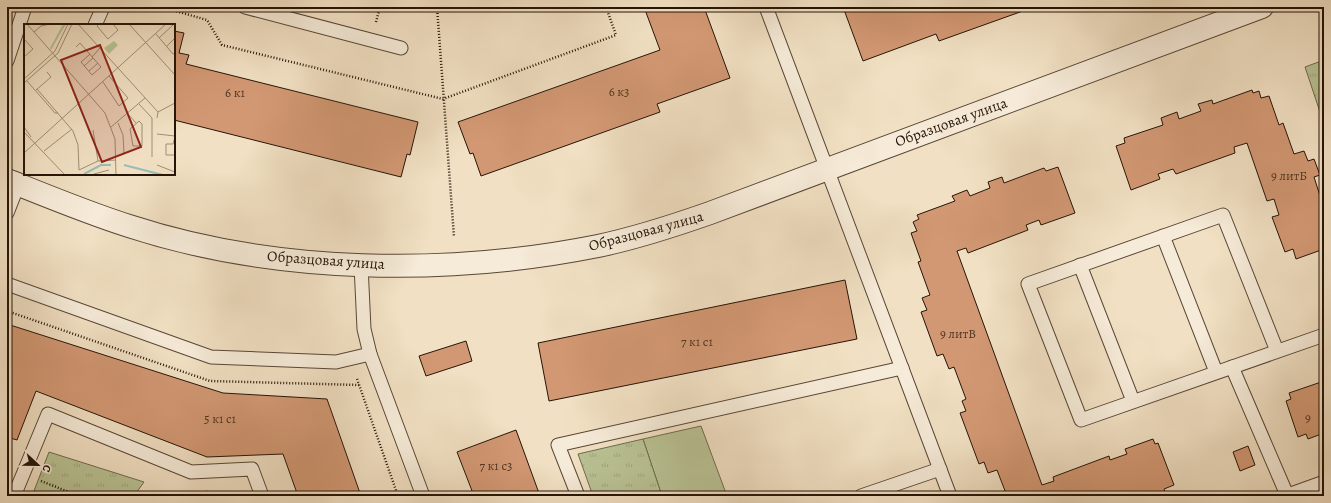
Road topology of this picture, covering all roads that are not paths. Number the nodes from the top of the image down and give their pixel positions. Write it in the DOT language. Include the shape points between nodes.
graph roads {
  1 [pos="25,7"];
  2 [pos="103,7"];
  3 [pos="245,7"];
  4 [pos="766,7"];
  5 [pos="1262,7"];
  6 [pos="95,24"];
  7 [pos="401,48"];
  8 [pos="7,61"];
  9 [pos="826,169"];
  10 [pos="13,183"];
  11 [pos="7,213"];
  12 [pos="1163,236"];
  13 [pos="361,265"];
  14 [pos="1080,265"];
  15 [pos="7,284"];
  16 [pos="1324,335"];
  17 [pos="1277,351"];
  18 [pos="370,354"];
  19 [pos="1232,367"];
  20 [pos="902,368"];
  21 [pos="1216,372"];
  22 [pos="1133,401"];
  23 [pos="940,469"];
  24 [pos="1324,482"];
  25 [pos="14,496"];
  26 [pos="262,496"];
  27 [pos="423,496"];
  28 [pos="578,496"];
  29 [pos="861,496"];
  30 [pos="950,496"];
  31 [pos="1286,496"];
  1 -- 8 [label="lane"];
  2 -- 6 [label="lane"];
  3 -- 7 [label="lane"];
  4 -- 9 [label="lane"];
  5 -- 9 [label="street, Образцовая улица"];
  9 -- 13 [label="street, Образцовая улица" via="654,232 599,245 540,256 481,262"];
  9 -- 20 [label="lane"];
  10 -- 11 [label="lane"];
  10 -- 13 [label="street, Образцовая улица" via="129,226 175,238 282,258"];
  12 -- 14 [label="lane"];
  12 -- 17 [label="lane" via="1223,215"];
  12 -- 21 [label="lane"];
  13 -- 18 [label="lane" via="364,329"];
  14 -- 22 [label="lane"];
  14 -- 22 [label="lane" via="1028,284 1075,405 1081,420"];
  15 -- 18 [label="lane" via="211,357 336,362"];
  16 -- 17 [label="lane"];
  17 -- 19 [label="lane"];
  18 -- 27 [label="lane"];
  19 -- 21 [label="lane"];
  19 -- 31 [label="lane"];
  20 -- 23 [label="lane"];
  20 -- 28 [label="lane" via="558,445"];
  21 -- 22 [label="lane"];
  23 -- 29 [label="lane"];
  23 -- 30 [label="lane"];
  24 -- 31 [label="lane"];
  25 -- 26 [label="lane" via="48,414 191,472 252,470"];
}
